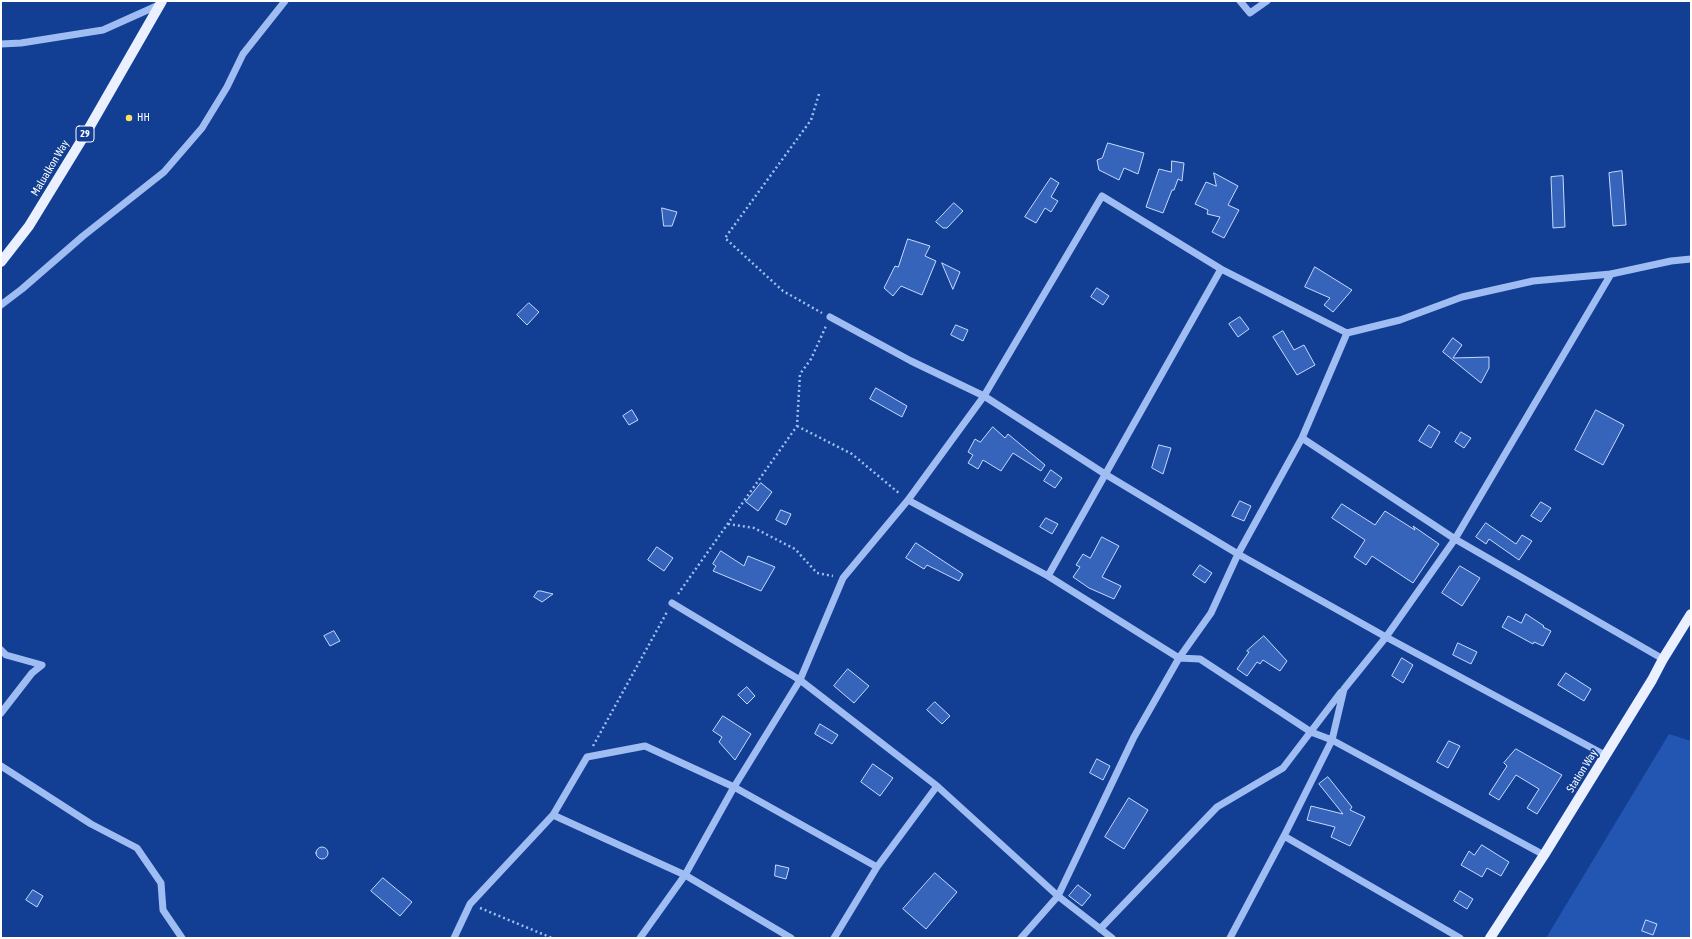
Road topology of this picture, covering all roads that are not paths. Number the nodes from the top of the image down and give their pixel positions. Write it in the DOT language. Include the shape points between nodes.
graph roads {
  1 [pos="285,1"];
  2 [pos="1240,1"];
  3 [pos="1267,1"];
  4 [pos="159,2"];
  5 [pos="1,44"];
  6 [pos="1691,259"];
  7 [pos="1,262"];
  8 [pos="1221,269"];
  9 [pos="1611,274"];
  10 [pos="1,305"];
  11 [pos="830,317"];
  12 [pos="1347,333"];
  13 [pos="984,396"];
  14 [pos="1302,438"];
  15 [pos="1105,474"];
  16 [pos="908,500"];
  17 [pos="1455,539"];
  18 [pos="1238,554"];
  19 [pos="1048,576"];
  20 [pos="672,603"];
  21 [pos="1691,614"];
  22 [pos="1386,637"];
  23 [pos="1,650"];
  24 [pos="1180,658"];
  25 [pos="1664,659"];
  26 [pos="800,680"];
  27 [pos="1344,689"];
  28 [pos="1,713"];
  29 [pos="1311,732"];
  30 [pos="1332,740"];
  31 [pos="1605,755"];
  32 [pos="1,766"];
  33 [pos="937,786"];
  34 [pos="734,788"];
  35 [pos="553,815"];
  36 [pos="1284,836"];
  37 [pos="1544,855"];
  38 [pos="877,867"];
  39 [pos="685,875"];
  40 [pos="1058,896"];
  41 [pos="1100,929"];
  42 [pos="182,938"];
  43 [pos="454,938"];
  44 [pos="640,938"];
  45 [pos="791,938"];
  46 [pos="834,938"];
  47 [pos="1021,938"];
  48 [pos="1112,938"];
  49 [pos="1230,938"];
  50 [pos="1460,938"];
  51 [pos="1490,938"];
  1 -- 10 [label="street" via="243,54 202,128 164,172"];
  2 -- 3 [label="street" via="1250,13"];
  4 -- 5 [label="street" via="103,30"];
  4 -- 7 [label="main road, Malualkon Way / 29" via="89,128 29,226"];
  6 -- 9 [label="street"];
  8 -- 12 [label="street"];
  8 -- 13 [label="street" via="1102,196"];
  8 -- 15 [label="street"];
  9 -- 12 [label="street" via="1533,281 1462,297 1400,320"];
  9 -- 17 [label="street"];
  11 -- 13 [label="street" via="911,361"];
  12 -- 14 [label="street"];
  13 -- 15 [label="street"];
  13 -- 16 [label="street"];
  14 -- 17 [label="street"];
  14 -- 18 [label="street"];
  15 -- 18 [label="street"];
  15 -- 19 [label="street"];
  16 -- 19 [label="street"];
  16 -- 26 [label="street" via="843,578"];
  17 -- 22 [label="street"];
  17 -- 25 [label="street"];
  18 -- 22 [label="street"];
  18 -- 24 [label="street" via="1211,613"];
  19 -- 24 [label="street"];
  20 -- 26 [label="street"];
  21 -- 25 [label="main road, Station Way"];
  22 -- 27 [label="street"];
  22 -- 31 [label="street"];
  23 -- 28 [label="street" via="6,655 42,665 32,673"];
  24 -- 29 [label="street" via="1200,659"];
  24 -- 40 [label="street" via="1134,736"];
  25 -- 31 [label="main road, Station Way"];
  26 -- 33 [label="street"];
  26 -- 34 [label="street"];
  27 -- 29 [label="street"];
  27 -- 30 [label="street"];
  29 -- 30 [label="street"];
  29 -- 41 [label="street" via="1283,768 1217,808"];
  30 -- 36 [label="street"];
  30 -- 37 [label="street"];
  31 -- 37 [label="main road, Station Way"];
  32 -- 42 [label="street" via="91,824 137,848 161,883 163,910"];
  33 -- 38 [label="street"];
  33 -- 40 [label="street"];
  34 -- 35 [label="street" via="645,746 587,757"];
  34 -- 38 [label="street"];
  34 -- 39 [label="street"];
  35 -- 39 [label="street"];
  35 -- 43 [label="street" via="470,904"];
  36 -- 49 [label="street"];
  36 -- 50 [label="street"];
  37 -- 51 [label="main road, Station Way"];
  38 -- 46 [label="street"];
  39 -- 44 [label="street"];
  39 -- 45 [label="street"];
  40 -- 41 [label="street"];
  40 -- 47 [label="street"];
  41 -- 48 [label="street"];
}
